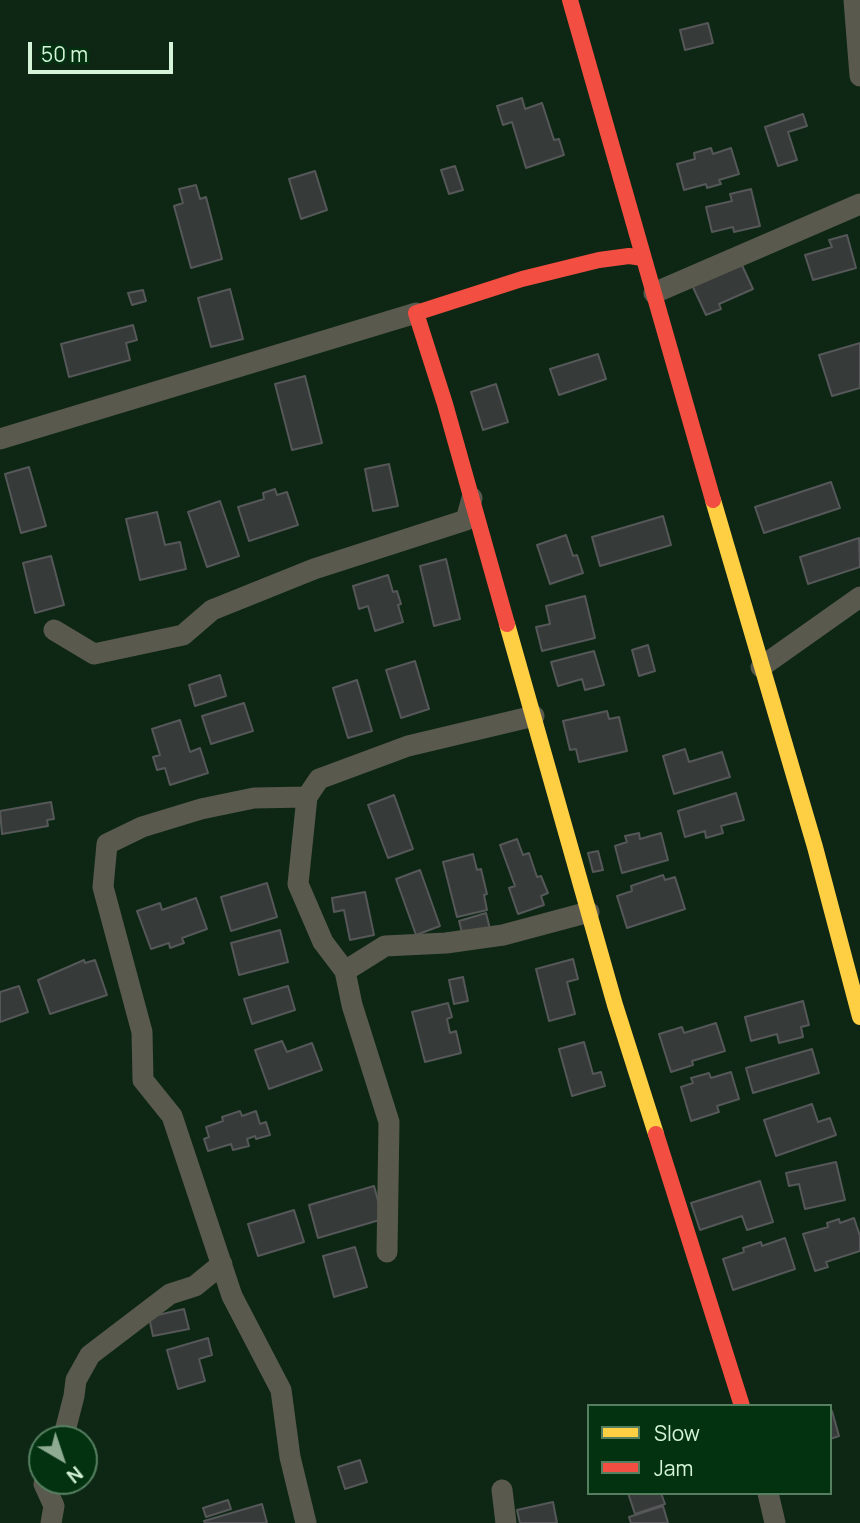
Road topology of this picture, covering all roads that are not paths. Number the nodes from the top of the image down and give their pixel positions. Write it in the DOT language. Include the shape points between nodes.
graph roads {
  1 [pos="570,0"];
  2 [pos="854,0"];
  3 [pos="860,76"];
  4 [pos="860,204"];
  5 [pos="643,258"];
  6 [pos="654,293"];
  7 [pos="416,313"];
  8 [pos="0,439"];
  9 [pos="472,499"];
  10 [pos="860,597"];
  11 [pos="54,630"];
  12 [pos="761,667"];
  13 [pos="534,716"];
  14 [pos="307,797"];
  15 [pos="589,912"];
  16 [pos="345,971"];
  17 [pos="860,1017"];
  18 [pos="387,1252"];
  19 [pos="222,1264"];
  20 [pos="741,1404"];
  21 [pos="67,1425"];
  22 [pos="502,1490"];
  23 [pos="49,1495"];
  24 [pos="768,1495"];
  25 [pos="51,1523"];
  26 [pos="306,1523"];
  27 [pos="506,1523"];
  28 [pos="775,1523"];
  1 -- 5 [label="street"];
  2 -- 3 [label="street"];
  4 -- 6 [label="street"];
  5 -- 6 [label="street"];
  5 -- 7 [label="street" via="599,260"];
  6 -- 12 [label="street"];
  7 -- 8 [label="street"];
  7 -- 9 [label="street"];
  9 -- 11 [label="street" via="466,520 314,569 212,610 183,635 94,654"];
  9 -- 13 [label="street"];
  10 -- 12 [label="street"];
  12 -- 17 [label="street"];
  13 -- 14 [label="street" via="408,746 319,779"];
  13 -- 15 [label="street"];
  14 -- 16 [label="street" via="298,884 323,943"];
  14 -- 19 [label="street" via="254,798 201,809 142,827 107,844 103,887 142,1032 143,1080 172,1116"];
  15 -- 16 [label="street" via="503,935 385,946"];
  15 -- 20 [label="street"];
  16 -- 18 [label="street" via="389,1122"];
  19 -- 21 [label="street" via="195,1286 170,1294 90,1355 76,1380"];
  19 -- 26 [label="street" via="232,1296 281,1390 290,1457"];
  22 -- 27 [label="street"];
  23 -- 25 [label="street" via="54,1506"];
  24 -- 28 [label="street"];
}
